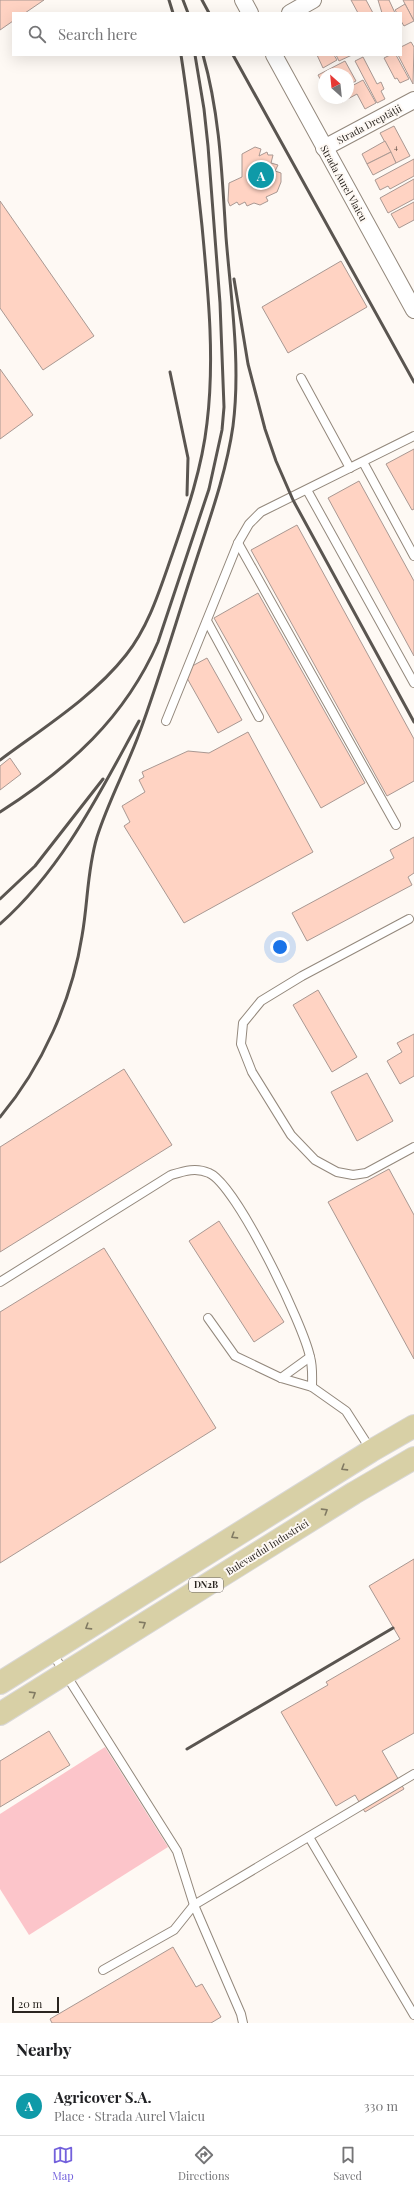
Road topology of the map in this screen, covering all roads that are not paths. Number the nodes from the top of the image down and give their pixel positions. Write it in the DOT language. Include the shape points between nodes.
graph roads {
  1 [pos="243,0"];
  2 [pos="313,0"];
  3 [pos="249,12"];
  4 [pos="292,12"];
  5 [pos="275,56"];
  6 [pos="414,100"];
  7 [pos="324,148"];
  8 [pos="414,310"];
  9 [pos="301,378"];
  10 [pos="414,436"];
  11 [pos="363,462"];
  12 [pos="350,468"];
  13 [pos="307,490"];
  14 [pos="238,543"];
  15 [pos="414,556"];
  16 [pos="207,621"];
  17 [pos="414,683"];
  18 [pos="259,717"];
  19 [pos="166,721"];
  20 [pos="396,825"];
  21 [pos="409,919"];
  22 [pos="414,1147"];
  23 [pos="0,1282"];
  24 [pos="208,1318"];
  25 [pos="310,1357"];
  26 [pos="282,1378"];
  27 [pos="312,1387"];
  28 [pos="414,1426"];
  29 [pos="371,1451"];
  30 [pos="414,1458"];
  31 [pos="51,1651"];
  32 [pos="65,1673"];
  33 [pos="0,1682"];
  34 [pos="0,1714"];
  35 [pos="414,1774"];
  36 [pos="309,1837"];
  37 [pos="194,1905"];
  38 [pos="103,1970"];
  39 [pos="414,2014"];
  40 [pos="243,2023"];
  1 -- 3 [label="street"];
  2 -- 4 [label="street"];
  5 -- 7 [label="street, Strada Aurel Vlaicu"];
  6 -- 7 [label="street, Strada Dreptății"];
  7 -- 8 [label="street, Strada Aurel Vlaicu"];
  9 -- 12 [label="lane"];
  10 -- 11 [label="lane"];
  11 -- 12 [label="lane"];
  11 -- 15 [label="lane"];
  12 -- 13 [label="lane"];
  13 -- 14 [label="lane" via="261,512 249,524"];
  13 -- 17 [label="lane"];
  14 -- 16 [label="lane"];
  14 -- 20 [label="lane"];
  16 -- 18 [label="lane"];
  16 -- 19 [label="lane"];
  21 -- 22 [label="lane" via="261,1001 243,1023 241,1044 252,1072 291,1135 315,1160 337,1172 353,1175 366,1173"];
  23 -- 25 [label="lane" via="171,1174 191,1169 210,1173 229,1193 268,1255"];
  24 -- 26 [label="lane" via="235,1356"];
  25 -- 26 [label="lane"];
  25 -- 27 [label="lane"];
  26 -- 27 [label="lane"];
  27 -- 29 [label="lane" via="346,1411"];
  28 -- 29 [label="main road, DN2B"];
  29 -- 31 [label="main road, DN2B, one-way"];
  32 -- 30 [label="main road, Bulevardul Industriei / DN2B, one-way" via="354,1492"];
  31 -- 32 [label="lane"];
  31 -- 33 [label="main road, DN2B"];
  34 -- 32 [label="main road, Bulevardul Industriei / DN2B, one-way"];
  32 -- 37 [label="lane" via="177,1852"];
  35 -- 36 [label="lane"];
  36 -- 37 [label="lane"];
  36 -- 39 [label="lane"];
  37 -- 38 [label="lane" via="174,1930"];
  37 -- 40 [label="lane"];
}
